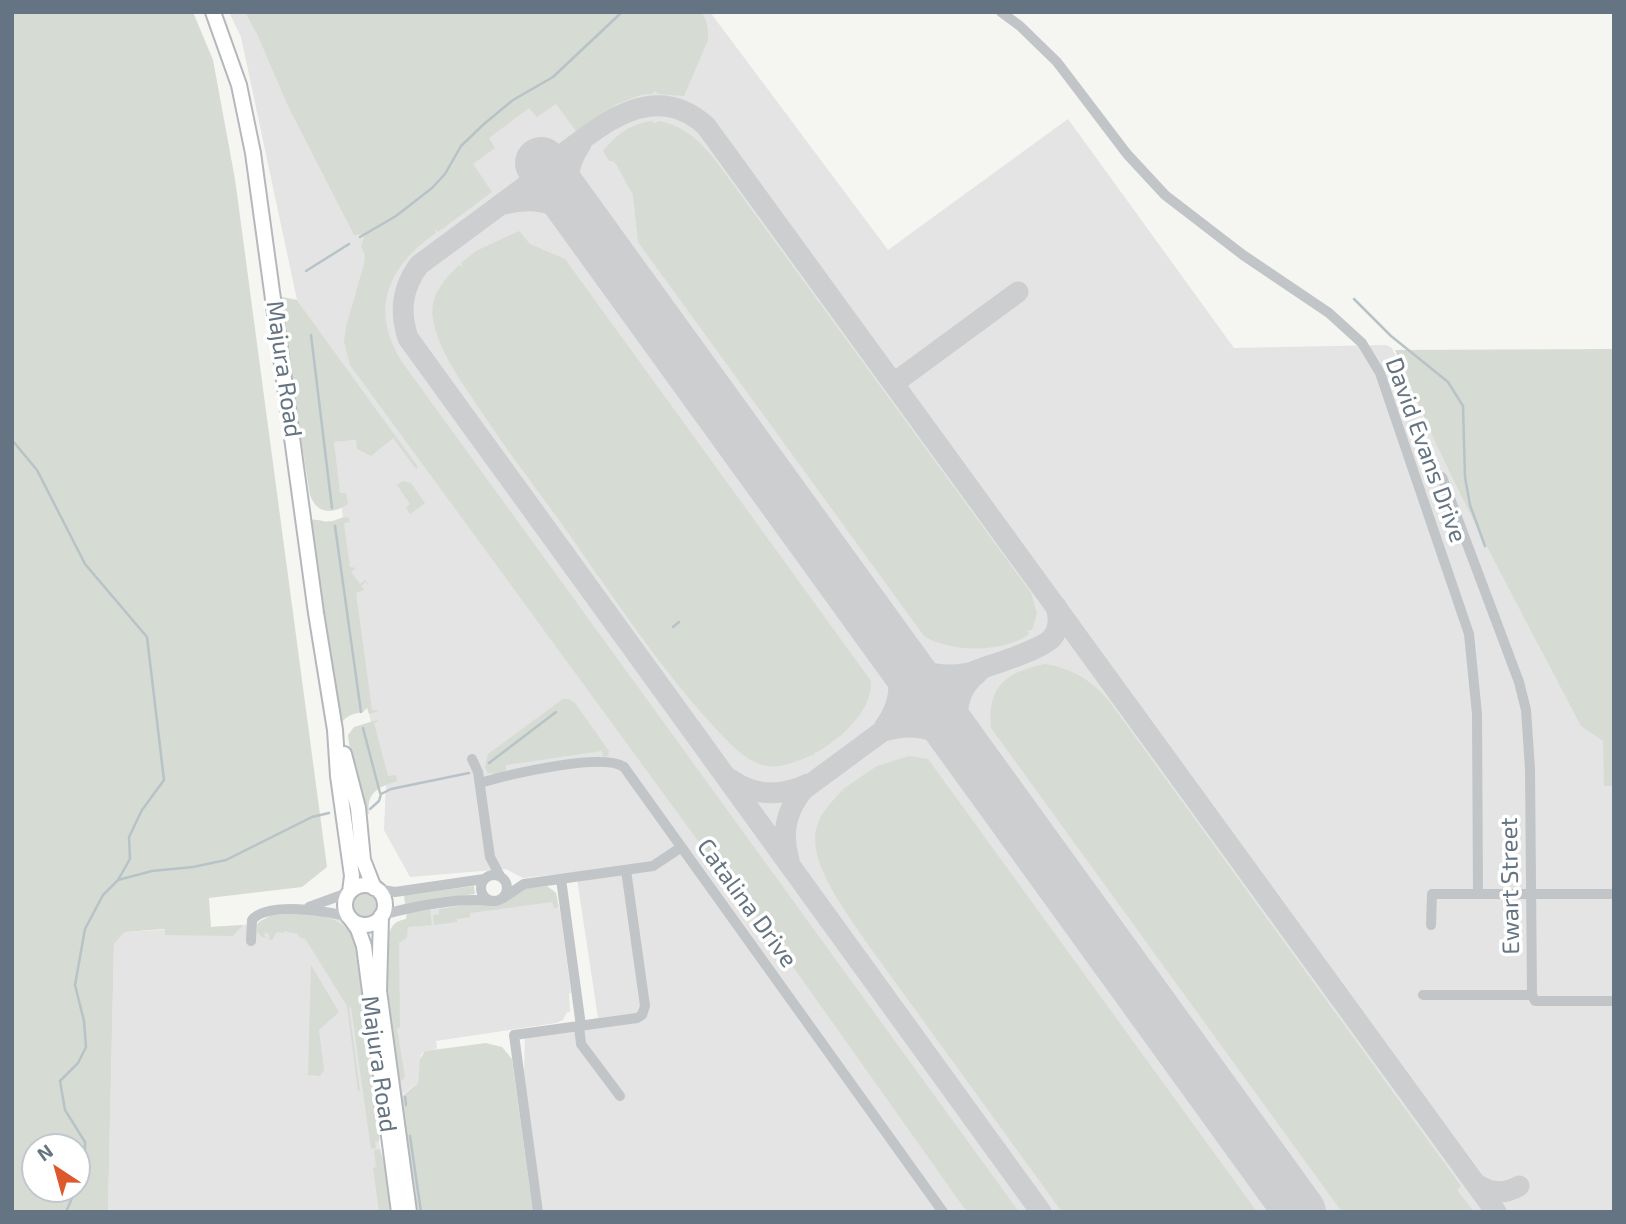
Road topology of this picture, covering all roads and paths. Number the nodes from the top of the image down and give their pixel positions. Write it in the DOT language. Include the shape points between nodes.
graph roads {
  1 [pos="214,12"];
  2 [pos="1001,12"];
  3 [pos="1442,477"];
  4 [pos="335,730"];
  5 [pos="472,759"];
  6 [pos="480,783"];
  7 [pos="680,848"];
  8 [pos="490,857"];
  9 [pos="626,870"];
  10 [pos="501,877"];
  11 [pos="485,878"];
  12 [pos="561,879"];
  13 [pos="524,884"];
  14 [pos="376,888"];
  15 [pos="350,892"];
  16 [pos="1478,894"];
  17 [pos="1531,894"];
  18 [pos="1614,894"];
  19 [pos="503,898"];
  20 [pos="490,901"];
  21 [pos="299,910"];
  22 [pos="382,915"];
  23 [pos="351,918"];
  24 [pos="1432,925"];
  25 [pos="251,941"];
  26 [pos="1423,995"];
  27 [pos="1532,995"];
  28 [pos="1614,1001"];
  29 [pos="580,1026"];
  30 [pos="620,1096"];
  31 [pos="399,1212"];
  32 [pos="409,1212"];
  33 [pos="538,1212"];
  34 [pos="943,1212"];
  1 -- 4 [label="main road, Majura Road" via="239,85 252,143"];
  2 -- 16 [label="street, David Evans Drive" via="1057,62 1127,154 1165,195 1329,313 1362,344 1380,373 1469,634 1477,714"];
  3 -- 17 [label="street, Ewart Street" via="1526,710"];
  4 -- 14 [label="main road, Majura Road" via="356,801 363,860"];
  4 -- 15 [label="main road, Majura Road"];
  5 -- 6 [label="street"];
  6 -- 7 [label="street, Catalina Drive" via="527,771 616,762 629,772"];
  6 -- 8 [label="street"];
  7 -- 9 [label="street" via="655,865"];
  7 -- 34 [label="street, Catalina Drive"];
  8 -- 10 [label="street"];
  8 -- 11 [label="street"];
  9 -- 12 [label="street"];
  9 -- 29 [label="street" via="644,1010 637,1018"];
  10 -- 11 [label="street"];
  10 -- 13 [label="street"];
  10 -- 19 [label="street" via="507,887"];
  11 -- 14 [label="street" via="396,892"];
  11 -- 20 [label="street" via="481,891"];
  12 -- 13 [label="street"];
  12 -- 29 [label="street"];
  13 -- 19 [label="street"];
  14 -- 15 [label="main road" via="362,886"];
  14 -- 22 [label="main road" via="384,902"];
  15 -- 21 [label="street"];
  15 -- 23 [label="main road" via="345,906"];
  16 -- 17 [label="street"];
  16 -- 24 [label="street" via="1432,894"];
  17 -- 18 [label="street"];
  17 -- 27 [label="street, Ewart Street"];
  19 -- 20 [label="street"];
  20 -- 22 [label="street" via="404,908"];
  21 -- 23 [label="street"];
  21 -- 25 [label="street" via="257,914 250,925"];
  22 -- 23 [label="main road" via="367,924"];
  22 -- 32 [label="main road, Majura Road" via="379,991"];
  23 -- 31 [label="main road, Majura Road" via="363,943"];
  26 -- 27 [label="street"];
  27 -- 28 [label="street" via="1535,1000"];
  29 -- 30 [label="street" via="582,1044"];
  29 -- 33 [label="street" via="514,1035"];
}
